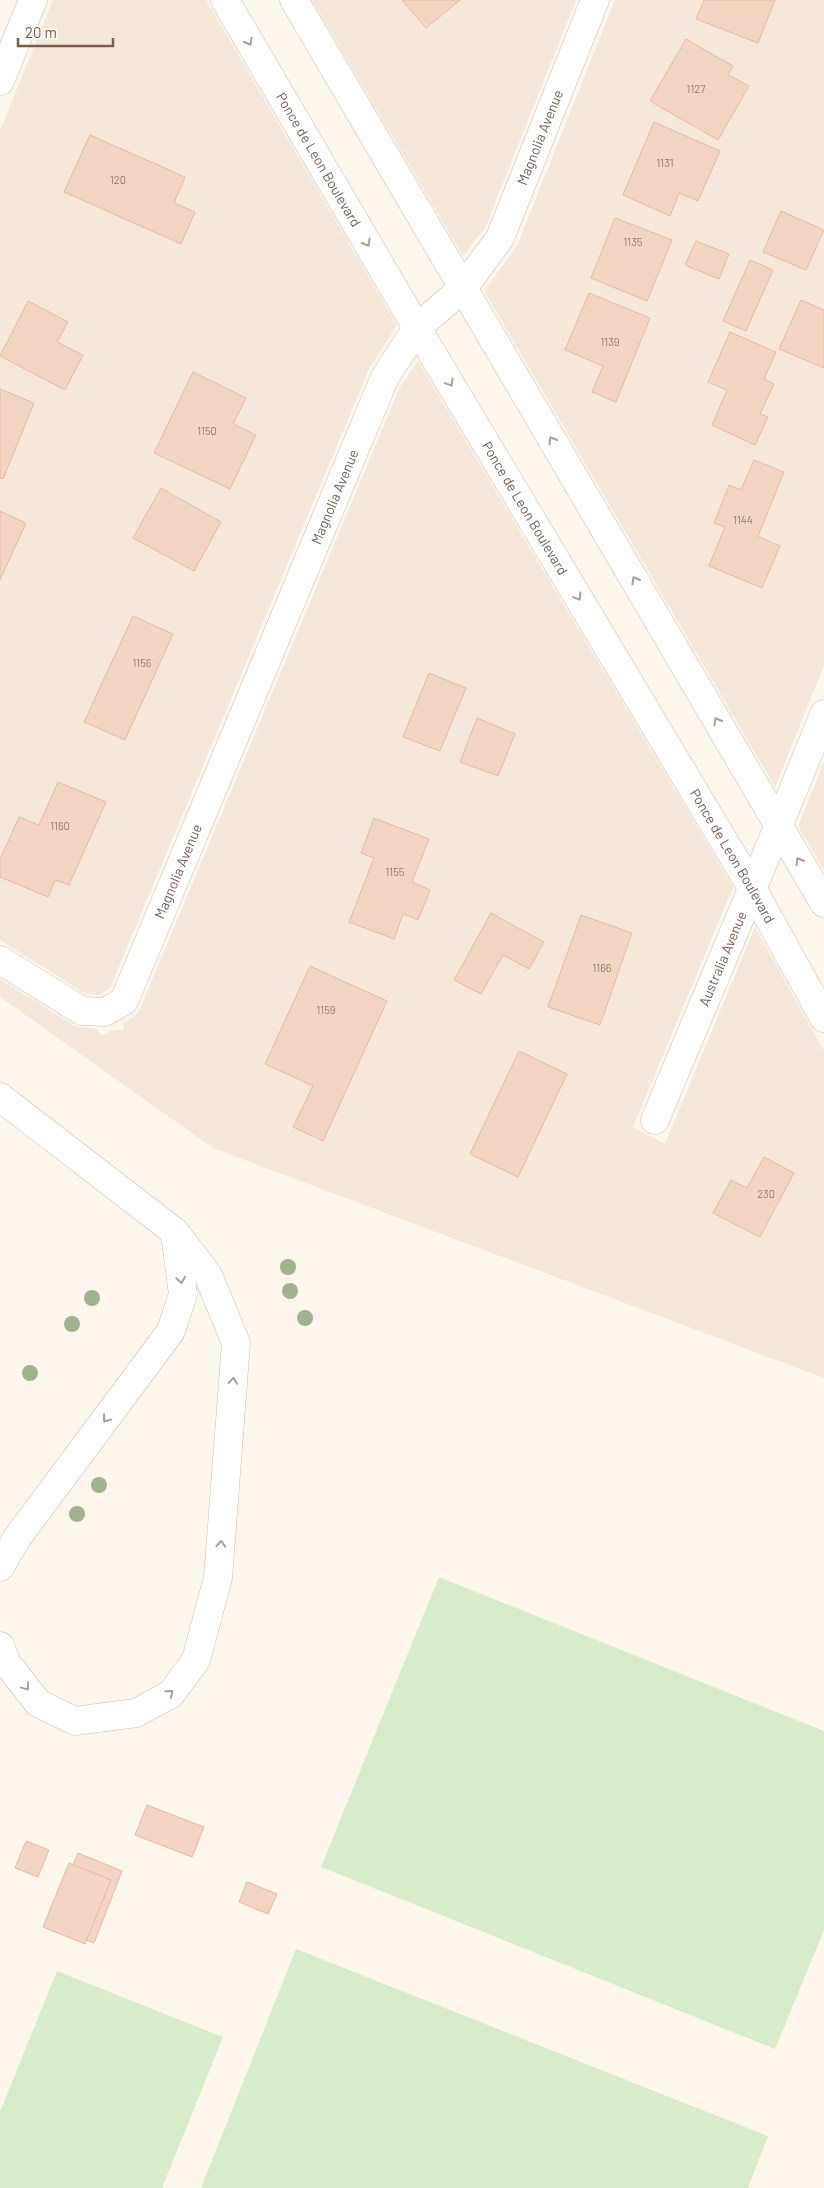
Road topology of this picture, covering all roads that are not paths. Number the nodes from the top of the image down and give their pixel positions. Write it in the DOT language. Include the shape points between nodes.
graph roads {
  1 [pos="33,0"];
  2 [pos="225,0"];
  3 [pos="294,0"];
  4 [pos="595,0"];
  5 [pos="0,81"];
  6 [pos="463,288"];
  7 [pos="417,328"];
  8 [pos="824,714"];
  9 [pos="779,826"];
  10 [pos="752,888"];
  11 [pos="824,903"];
  12 [pos="0,960"];
  13 [pos="824,1018"];
  14 [pos="0,1098"];
  15 [pos="655,1120"];
  16 [pos="174,1232"];
  17 [pos="0,1567"];
  18 [pos="0,1646"];
  1 -- 5 [label="street"];
  2 -- 7 [label="street, Ponce de Leon Boulevard, one-way"];
  3 -- 6 [label="street"];
  4 -- 6 [label="street, Magnolia Avenue" via="500,238"];
  6 -- 7 [label="street, Magnolia Avenue"];
  9 -- 6 [label="street, one-way"];
  7 -- 10 [label="street, Ponce de Leon Boulevard, one-way"];
  7 -- 12 [label="street, Magnolia Avenue" via="385,377 124,1001 105,1012 82,1011"];
  8 -- 9 [label="street, Australia Avenue"];
  9 -- 10 [label="street, Australia Avenue"];
  11 -- 9 [label="street, one-way"];
  10 -- 13 [label="street, Ponce de Leon Boulevard"];
  10 -- 15 [label="street, Australia Avenue"];
  14 -- 16 [label="street"];
  16 -- 17 [label="street, one-way" via="183,1294 171,1331 17,1538"];
  18 -- 16 [label="street, one-way" via="6,1662 38,1703 75,1721 136,1713 172,1694 196,1660 218,1578 236,1343 208,1275"];
}
